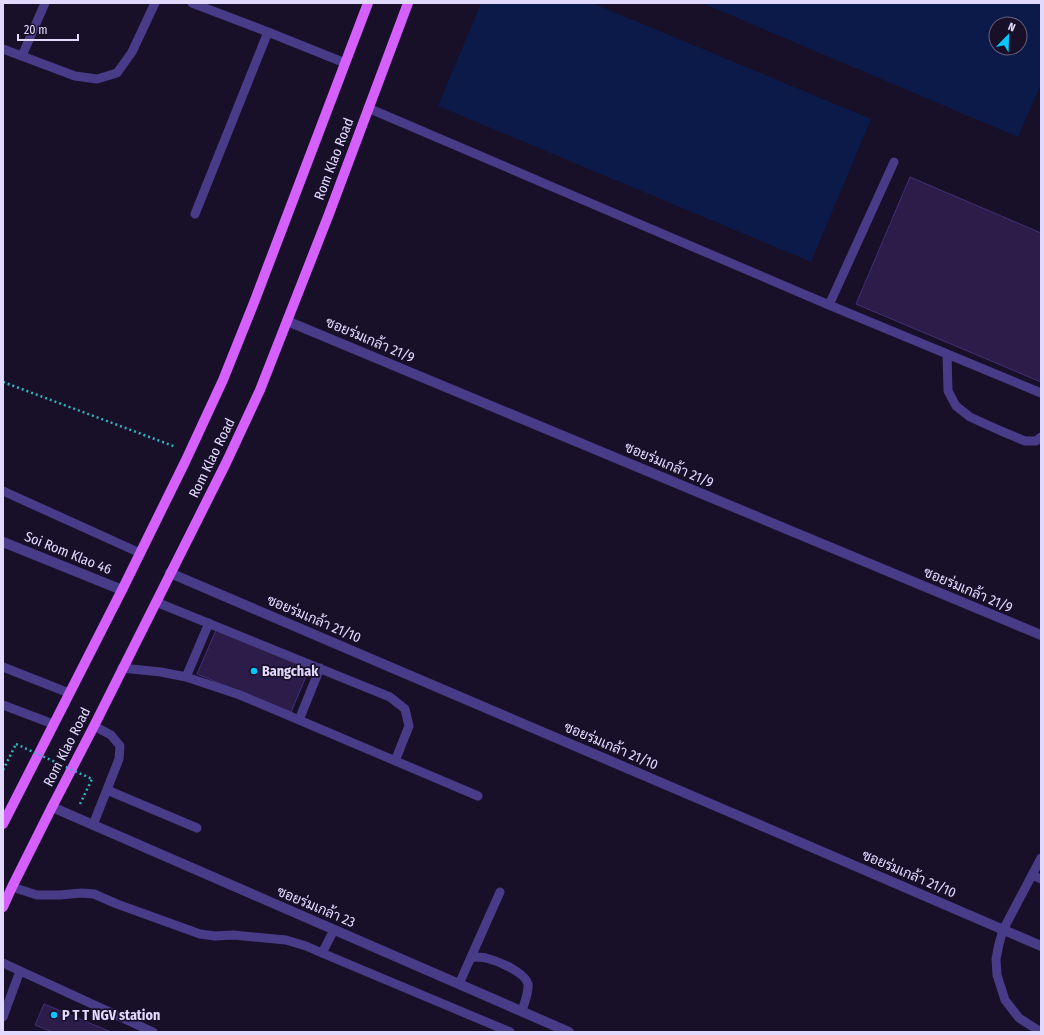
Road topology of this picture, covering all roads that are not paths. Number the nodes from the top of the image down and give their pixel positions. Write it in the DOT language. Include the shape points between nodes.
graph roads {
  1 [pos="45,3"];
  2 [pos="155,3"];
  3 [pos="192,3"];
  4 [pos="368,3"];
  5 [pos="408,3"];
  6 [pos="268,32"];
  7 [pos="3,49"];
  8 [pos="22,56"];
  9 [pos="345,63"];
  10 [pos="368,108"];
  11 [pos="894,162"];
  12 [pos="195,214"];
  13 [pos="829,305"];
  14 [pos="287,321"];
  15 [pos="947,354"];
  16 [pos="1041,393"];
  17 [pos="1041,437"];
  18 [pos="3,491"];
  19 [pos="3,542"];
  20 [pos="140,553"];
  21 [pos="170,573"];
  22 [pos="122,590"];
  23 [pos="156,602"];
  24 [pos="209,623"];
  25 [pos="1041,636"];
  26 [pos="3,667"];
  27 [pos="122,668"];
  28 [pos="320,668"];
  29 [pos="186,677"];
  30 [pos="69,693"];
  31 [pos="3,705"];
  32 [pos="299,720"];
  33 [pos="53,724"];
  34 [pos="94,726"];
  35 [pos="395,761"];
  36 [pos="107,790"];
  37 [pos="478,796"];
  38 [pos="52,807"];
  39 [pos="3,824"];
  40 [pos="93,825"];
  41 [pos="197,828"];
  42 [pos="1041,858"];
  43 [pos="1032,875"];
  44 [pos="1041,879"];
  45 [pos="12,887"];
  46 [pos="500,892"];
  47 [pos="3,908"];
  48 [pos="334,930"];
  49 [pos="1003,930"];
  50 [pos="1041,946"];
  51 [pos="322,953"];
  52 [pos="471,956"];
  53 [pos="3,963"];
  54 [pos="20,970"];
  55 [pos="458,984"];
  56 [pos="522,1011"];
  57 [pos="3,1017"];
  58 [pos="153,1032"];
  59 [pos="510,1032"];
  60 [pos="569,1032"];
  61 [pos="1041,1032"];
  1 -- 8 [label="lane"];
  2 -- 8 [label="lane" via="132,52 117,73 97,79 75,76"];
  3 -- 6 [label="lane"];
  4 -- 9 [label="main road, Rom Klao Road"];
  5 -- 10 [label="main road, Rom Klao Road"];
  6 -- 9 [label="lane"];
  6 -- 12 [label="lane"];
  7 -- 8 [label="lane"];
  9 -- 20 [label="main road, Rom Klao Road" via="256,300 223,380"];
  10 -- 13 [label="lane"];
  10 -- 14 [label="main road, Rom Klao Road"];
  11 -- 13 [label="lane"];
  13 -- 15 [label="lane"];
  14 -- 21 [label="main road, Rom Klao Road" via="260,390"];
  14 -- 25 [label="street, ซอยร่มเกล้า 21/9"];
  15 -- 16 [label="lane"];
  15 -- 17 [label="lane" via="948,391 956,406 970,417 1025,441 1036,441"];
  18 -- 20 [label="lane"];
  19 -- 22 [label="street, Soi Rom Klao 46"];
  20 -- 22 [label="main road, Rom Klao Road"];
  21 -- 23 [label="main road, Rom Klao Road"];
  21 -- 49 [label="street, ซอยร่มเกล้า 21/10"];
  22 -- 30 [label="main road, Rom Klao Road"];
  23 -- 24 [label="lane"];
  23 -- 27 [label="main road, Rom Klao Road"];
  24 -- 28 [label="lane"];
  24 -- 29 [label="lane"];
  26 -- 30 [label="lane"];
  27 -- 29 [label="lane"];
  27 -- 34 [label="main road, Rom Klao Road"];
  28 -- 32 [label="lane"];
  28 -- 35 [label="lane" via="390,697 405,709 409,726"];
  29 -- 32 [label="lane" via="240,695"];
  30 -- 33 [label="main road, Rom Klao Road"];
  31 -- 33 [label="lane"];
  32 -- 35 [label="lane"];
  33 -- 39 [label="main road, Rom Klao Road"];
  34 -- 36 [label="lane" via="111,735 120,746 119,759"];
  34 -- 38 [label="main road, Rom Klao Road"];
  35 -- 37 [label="lane"];
  36 -- 40 [label="lane"];
  36 -- 41 [label="lane"];
  38 -- 40 [label="street, ซอยร่มเกล้า 23"];
  38 -- 45 [label="main road, Rom Klao Road"];
  40 -- 48 [label="street, ซอยร่มเกล้า 23"];
  42 -- 43 [label="lane"];
  43 -- 44 [label="lane"];
  43 -- 49 [label="lane"];
  45 -- 47 [label="main road, Rom Klao Road"];
  45 -- 51 [label="lane" via="37,894 94,894 200,934 286,940"];
  46 -- 52 [label="lane"];
  48 -- 51 [label="lane"];
  48 -- 55 [label="street, ซอยร่มเกล้า 23"];
  49 -- 50 [label="street, ซอยร่มเกล้า 21/10"];
  49 -- 61 [label="lane" via="996,959 997,975 1005,1000 1019,1018"];
  51 -- 59 [label="lane"];
  52 -- 55 [label="lane"];
  52 -- 56 [label="lane" via="488,959 519,972 528,982"];
  53 -- 54 [label="lane"];
  54 -- 57 [label="lane"];
  54 -- 58 [label="lane"];
  55 -- 56 [label="street, ซอยร่มเกล้า 23"];
  56 -- 60 [label="street, ซอยร่มเกล้า 23"];
}
